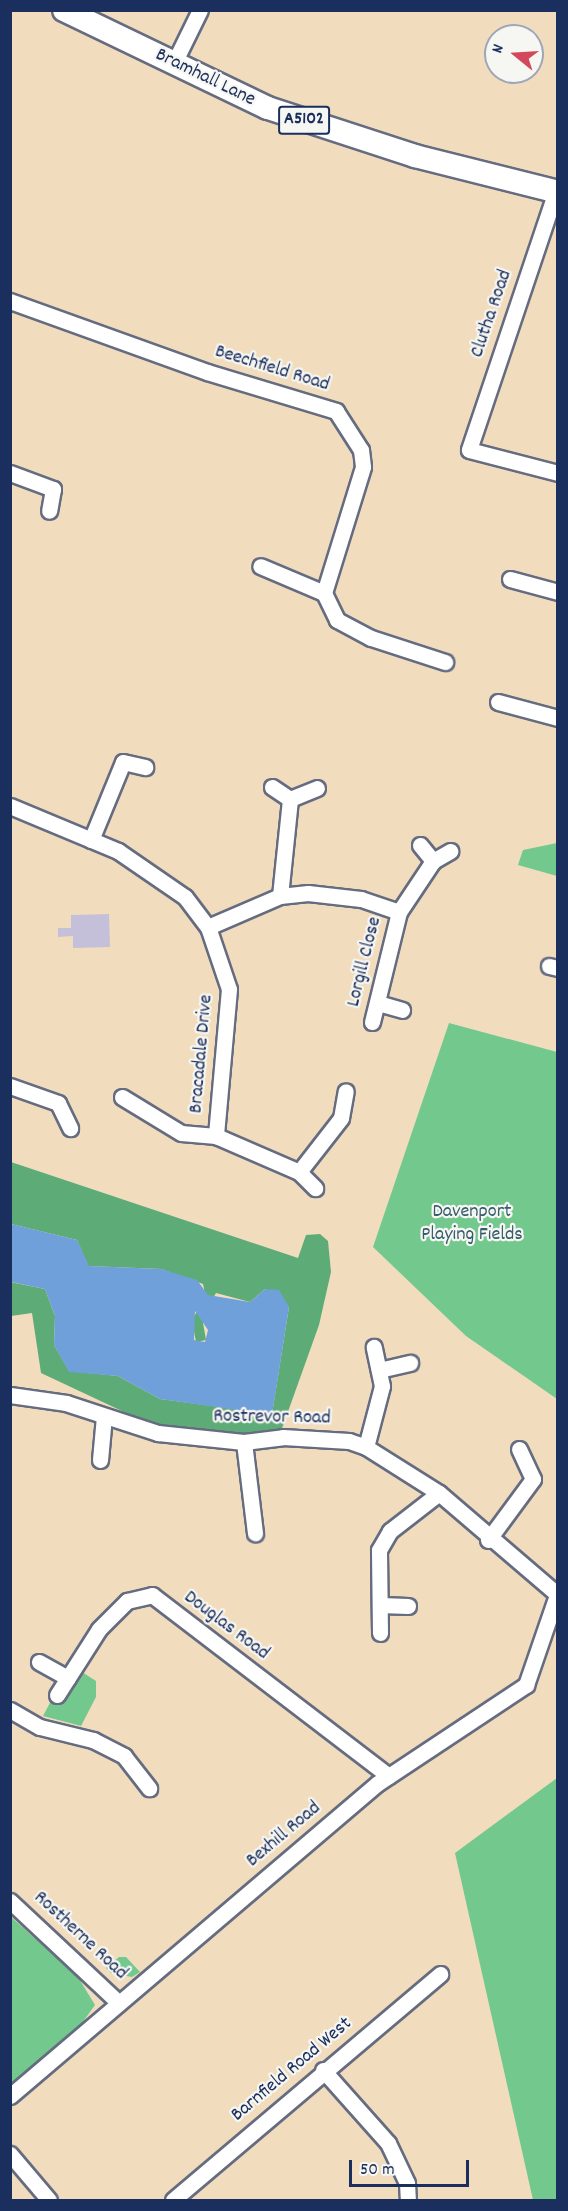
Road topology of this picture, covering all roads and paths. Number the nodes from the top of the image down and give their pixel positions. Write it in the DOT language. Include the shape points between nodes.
graph roads {
  1 [pos="64,10"];
  2 [pos="200,10"];
  3 [pos="174,63"];
  4 [pos="556,192"];
  5 [pos="10,301"];
  6 [pos="10,473"];
  7 [pos="558,473"];
  8 [pos="49,511"];
  9 [pos="260,566"];
  10 [pos="510,579"];
  11 [pos="558,592"];
  12 [pos="324,593"];
  13 [pos="445,662"];
  14 [pos="498,702"];
  15 [pos="558,718"];
  16 [pos="145,767"];
  17 [pos="272,787"];
  18 [pos="317,788"];
  19 [pos="290,799"];
  20 [pos="10,806"];
  21 [pos="91,840"];
  22 [pos="420,845"];
  23 [pos="450,851"];
  24 [pos="432,861"];
  25 [pos="280,896"];
  26 [pos="399,912"];
  27 [pos="208,927"];
  28 [pos="378,1003"];
  29 [pos="402,1010"];
  30 [pos="372,1022"];
  31 [pos="10,1086"];
  32 [pos="346,1091"];
  33 [pos="122,1097"];
  34 [pos="70,1128"];
  35 [pos="216,1136"];
  36 [pos="299,1172"];
  37 [pos="315,1188"];
  38 [pos="374,1347"];
  39 [pos="410,1363"];
  40 [pos="379,1370"];
  41 [pos="10,1395"];
  42 [pos="104,1416"];
  43 [pos="244,1442"];
  44 [pos="366,1447"];
  45 [pos="519,1449"];
  46 [pos="100,1460"];
  47 [pos="439,1493"];
  48 [pos="255,1533"];
  49 [pos="488,1540"];
  50 [pos="557,1595"];
  51 [pos="380,1605"];
  52 [pos="408,1606"];
  53 [pos="380,1633"];
  54 [pos="39,1662"];
  55 [pos="68,1678"];
  56 [pos="57,1695"];
  57 [pos="10,1710"];
  58 [pos="389,1776"];
  59 [pos="149,1788"];
  60 [pos="10,1901"];
  61 [pos="440,1974"];
  62 [pos="119,2003"];
  63 [pos="323,2070"];
  64 [pos="10,2096"];
  65 [pos="10,2154"];
  66 [pos="190,2195"];
  67 [pos="49,2200"];
  68 [pos="173,2200"];
  69 [pos="408,2200"];
  1 -- 3 [label="main road, Bramhall Lane / A5102"];
  2 -- 3 [label="street"];
  3 -- 4 [label="main road, Bramhall Lane / A5102" via="268,108 415,156"];
  4 -- 7 [label="street, Clutha Road" via="469,450"];
  5 -- 12 [label="street, Beechfield Road" via="207,372 336,411 361,450 363,467"];
  6 -- 8 [label="street" via="52,489"];
  9 -- 12 [label="street"];
  10 -- 11 [label="street"];
  12 -- 13 [label="street" via="337,620 371,638"];
  14 -- 15 [label="street"];
  16 -- 21 [label="street" via="123,762"];
  17 -- 19 [label="street"];
  18 -- 19 [label="street"];
  19 -- 25 [label="street"];
  20 -- 21 [label="street, Bracadale Drive"];
  21 -- 27 [label="street, Bracadale Drive" via="153,870"];
  22 -- 24 [label="street"];
  23 -- 24 [label="street, Lorgill Close"];
  24 -- 26 [label="street, Lorgill Close"];
  25 -- 26 [label="street, Lorgill Close" via="308,893 361,899"];
  25 -- 27 [label="street, Lorgill Close"];
  26 -- 28 [label="street, Lorgill Close"];
  27 -- 35 [label="street, Bracadale Drive" via="229,989"];
  28 -- 29 [label="street"];
  28 -- 30 [label="street, Lorgill Close"];
  31 -- 34 [label="street" via="58,1103"];
  32 -- 36 [label="street" via="341,1118"];
  33 -- 35 [label="street, Bracadale Drive" via="181,1132"];
  35 -- 36 [label="street, Bracadale Drive"];
  36 -- 37 [label="street, Bracadale Drive"];
  38 -- 40 [label="street"];
  39 -- 40 [label="street"];
  40 -- 44 [label="street" via="382,1386"];
  41 -- 42 [label="street, Rostrevor Road" via="66,1403"];
  42 -- 43 [label="street, Rostrevor Road" via="158,1432"];
  42 -- 46 [label="street"];
  43 -- 44 [label="street, Rostrevor Road" via="284,1437"];
  43 -- 48 [label="street"];
  44 -- 47 [label="street, Rostrevor Road"];
  45 -- 49 [label="street" via="533,1479"];
  47 -- 49 [label="street, Rostrevor Road"];
  47 -- 51 [label="street" via="390,1531 379,1550"];
  49 -- 50 [label="street, Rostrevor Road"];
  50 -- 58 [label="street, Bexhill Road" via="526,1685"];
  51 -- 52 [label="street"];
  51 -- 53 [label="street"];
  54 -- 55 [label="street"];
  55 -- 56 [label="street, Douglas Road"];
  55 -- 58 [label="street, Douglas Road" via="99,1629 127,1601 152,1595"];
  57 -- 59 [label="street" via="40,1727 93,1740 124,1756"];
  58 -- 62 [label="street, Bexhill Road"];
  60 -- 62 [label="street, Rostherne Road"];
  61 -- 63 [label="street, Barnfield Road West"];
  62 -- 64 [label="street, Bexhill Road"];
  63 -- 66 [label="street, Barnfield Road West"];
  63 -- 69 [label="street" via="388,2143 407,2183"];
  65 -- 67 [label="street"];
  66 -- 68 [label="street, Barnfield Road West"];
}
